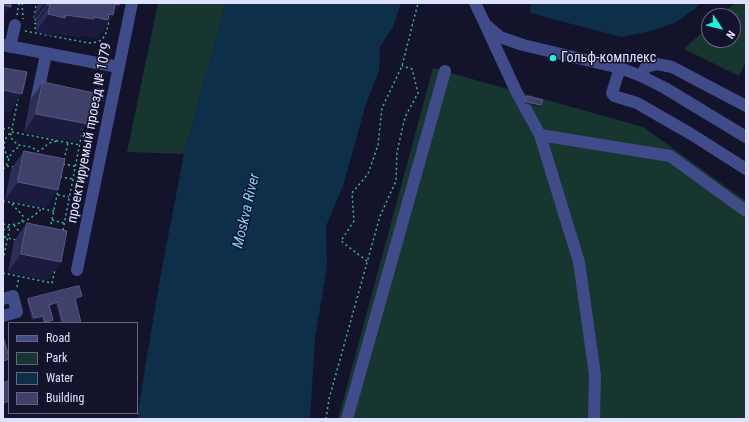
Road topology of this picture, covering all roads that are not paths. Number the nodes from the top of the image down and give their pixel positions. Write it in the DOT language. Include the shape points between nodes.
graph roads {
  1 [pos="132,3"];
  2 [pos="475,3"];
  3 [pos="485,24"];
  4 [pos="16,28"];
  5 [pos="7,46"];
  6 [pos="46,54"];
  7 [pos="118,68"];
  8 [pos="620,68"];
  9 [pos="445,71"];
  10 [pos="641,76"];
  11 [pos="36,102"];
  12 [pos="746,106"];
  13 [pos="540,135"];
  14 [pos="746,137"];
  15 [pos="746,169"];
  16 [pos="746,211"];
  17 [pos="77,270"];
  18 [pos="3,299"];
  19 [pos="3,316"];
  20 [pos="347,419"];
  21 [pos="594,419"];
  1 -- 7 [label="street, проектируемый проезд № 1079"];
  2 -- 3 [label="street"];
  3 -- 8 [label="street" via="500,37 522,45"];
  3 -- 13 [label="street"];
  4 -- 5 [label="street"];
  5 -- 6 [label="street"];
  6 -- 7 [label="street"];
  6 -- 11 [label="street"];
  7 -- 17 [label="street, проектируемый проезд № 1079"];
  8 -- 10 [label="street"];
  8 -- 15 [label="street" via="612,93 614,96 637,103"];
  9 -- 20 [label="street"];
  10 -- 12 [label="street" via="646,67 657,64 672,67"];
  10 -- 14 [label="street"];
  13 -- 16 [label="street" via="670,156"];
  13 -- 21 [label="street" via="579,262 595,375"];
  18 -- 19 [label="street" via="12,296 17,312"];
}
